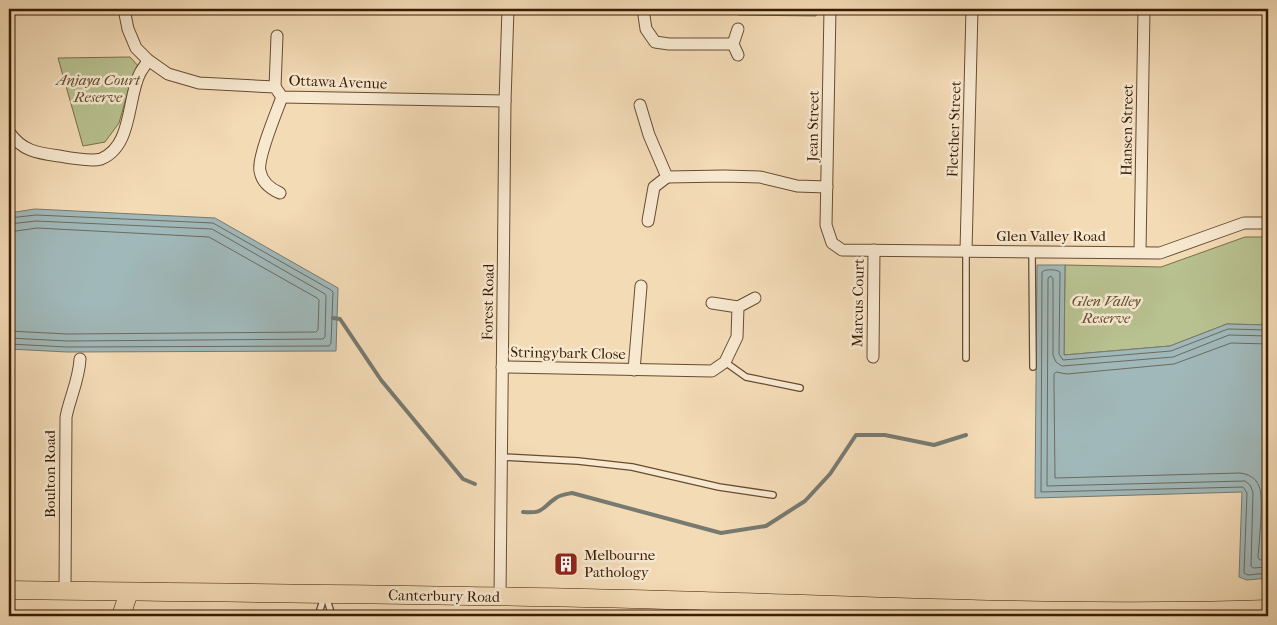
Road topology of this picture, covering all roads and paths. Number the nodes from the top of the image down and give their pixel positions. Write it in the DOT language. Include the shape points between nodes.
graph roads {
  1 [pos="124,9"];
  2 [pos="508,9"];
  3 [pos="643,9"];
  4 [pos="830,9"];
  5 [pos="972,9"];
  6 [pos="1144,9"];
  7 [pos="738,29"];
  8 [pos="277,36"];
  9 [pos="733,44"];
  10 [pos="738,55"];
  11 [pos="148,60"];
  12 [pos="275,87"];
  13 [pos="282,97"];
  14 [pos="505,101"];
  15 [pos="640,105"];
  16 [pos="9,132"];
  17 [pos="667,177"];
  18 [pos="827,187"];
  19 [pos="280,193"];
  20 [pos="648,221"];
  21 [pos="1268,223"];
  22 [pos="832,243"];
  23 [pos="874,250"];
  24 [pos="966,251"];
  25 [pos="1032,251"];
  26 [pos="1140,252"];
  27 [pos="641,286"];
  28 [pos="755,298"];
  29 [pos="712,303"];
  30 [pos="738,308"];
  31 [pos="872,357"];
  32 [pos="966,358"];
  33 [pos="80,359"];
  34 [pos="725,362"];
  35 [pos="502,367"];
  36 [pos="1033,367"];
  37 [pos="634,370"];
  38 [pos="800,388"];
  39 [pos="501,457"];
  40 [pos="773,495"];
  41 [pos="9,590"];
  42 [pos="65,591"];
  43 [pos="129,592"];
  44 [pos="326,594"];
  45 [pos="500,597"];
  46 [pos="1268,609"];
  47 [pos="687,611"];
  48 [pos="1197,614"];
  49 [pos="121,616"];
  50 [pos="136,616"];
  51 [pos="318,616"];
  52 [pos="332,616"];
  1 -- 11 [label="street, Ottawa Avenue" via="130,36"];
  2 -- 14 [label="street, Forest Road"];
  3 -- 9 [label="street" via="646,29 655,42"];
  4 -- 18 [label="street, Jean Street"];
  5 -- 24 [label="street, Fletcher Street"];
  6 -- 26 [label="street, Hansen Street"];
  7 -- 9 [label="street"];
  8 -- 12 [label="street"];
  9 -- 10 [label="street"];
  11 -- 12 [label="street, Ottawa Avenue" via="168,74 199,83"];
  11 -- 16 [label="street" via="139,74 122,138 116,148 101,159 35,153 15,142"];
  12 -- 13 [label="street, Ottawa Avenue"];
  13 -- 14 [label="street, Ottawa Avenue"];
  13 -- 19 [label="street" via="260,171 268,188"];
  14 -- 35 [label="street, Forest Road"];
  15 -- 17 [label="street"];
  17 -- 18 [label="street" via="760,178 796,186"];
  17 -- 20 [label="street" via="654,187"];
  18 -- 22 [label="street, Jean Street" via="826,225"];
  21 -- 26 [label="street, Glen Valley Road" via="1244,223 1160,253"];
  22 -- 23 [label="street, Glen Valley Road" via="842,250"];
  23 -- 24 [label="street, Glen Valley Road"];
  23 -- 31 [label="street, Marcus Court"];
  24 -- 25 [label="street, Glen Valley Road"];
  24 -- 32 [label="lane"];
  25 -- 26 [label="street, Glen Valley Road"];
  25 -- 36 [label="lane"];
  27 -- 37 [label="street, Stringybark Close"];
  28 -- 30 [label="street"];
  29 -- 30 [label="street"];
  30 -- 34 [label="street" via="737,337"];
  33 -- 42 [label="street, Boulton Road" via="78,381 66,417"];
  34 -- 37 [label="street, Stringybark Close" via="712,371"];
  34 -- 38 [label="lane" via="746,377"];
  35 -- 37 [label="street, Stringybark Close"];
  35 -- 39 [label="street, Forest Road"];
  39 -- 40 [label="lane" via="632,467 718,487"];
  39 -- 45 [label="street, Forest Road"];
  41 -- 42 [label="main road, Canterbury Road"];
  42 -- 43 [label="main road, Canterbury Road"];
  43 -- 44 [label="main road, Canterbury Road"];
  43 -- 49 [label="main road"];
  43 -- 50 [label="main road"];
  44 -- 45 [label="main road, Canterbury Road"];
  44 -- 51 [label="lane"];
  44 -- 52 [label="lane"];
  45 -- 47 [label="main road, Canterbury Road"];
  46 -- 48 [label="main road, Canterbury Road"];
  47 -- 48 [label="main road, Canterbury Road" via="925,609"];
}
